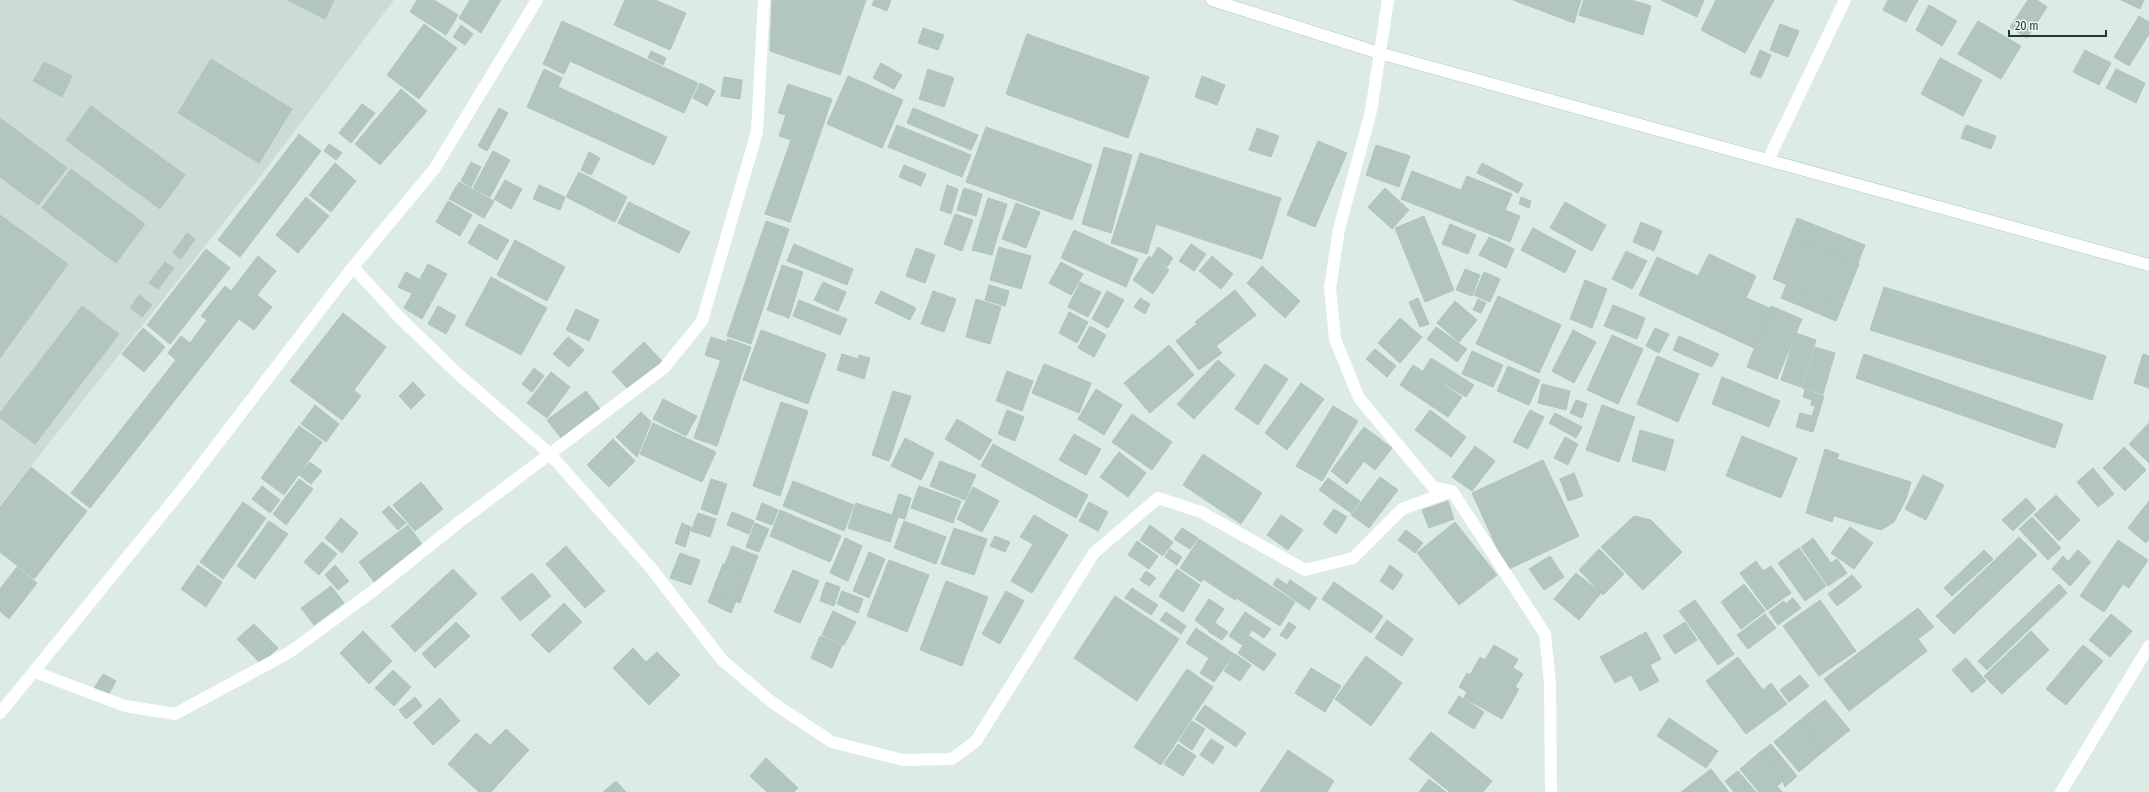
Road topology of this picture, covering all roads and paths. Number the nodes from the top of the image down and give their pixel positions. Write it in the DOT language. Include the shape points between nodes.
graph roads {
  1 [pos="537,0"];
  2 [pos="764,0"];
  3 [pos="1212,0"];
  4 [pos="1388,0"];
  5 [pos="1845,0"];
  6 [pos="1379,53"];
  7 [pos="1768,160"];
  8 [pos="2149,265"];
  9 [pos="353,267"];
  10 [pos="549,453"];
  11 [pos="1452,491"];
  12 [pos="2149,646"];
  13 [pos="35,672"];
  14 [pos="0,713"];
  15 [pos="1551,792"];
  16 [pos="2061,792"];
  1 -- 9 [label="street" via="435,168"];
  2 -- 10 [label="street" via="758,132 702,321 664,368"];
  3 -- 6 [label="street"];
  4 -- 6 [label="street"];
  5 -- 7 [label="street"];
  6 -- 7 [label="street"];
  6 -- 11 [label="street" via="1371,111 1339,229 1330,288 1335,339 1359,398 1434,487"];
  7 -- 8 [label="street"];
  9 -- 10 [label="street" via="399,317 457,373"];
  9 -- 13 [label="street" via="186,485"];
  10 -- 11 [label="street" via="651,568 722,660 773,703 832,742 904,760 952,759 976,741 1094,553 1158,498 1200,512 1305,570 1353,558 1402,509"];
  10 -- 13 [label="street" via="373,591 290,652 175,714 125,706"];
  11 -- 15 [label="street" via="1546,634 1550,682"];
  12 -- 16 [label="street"];
  13 -- 14 [label="street"];
}
